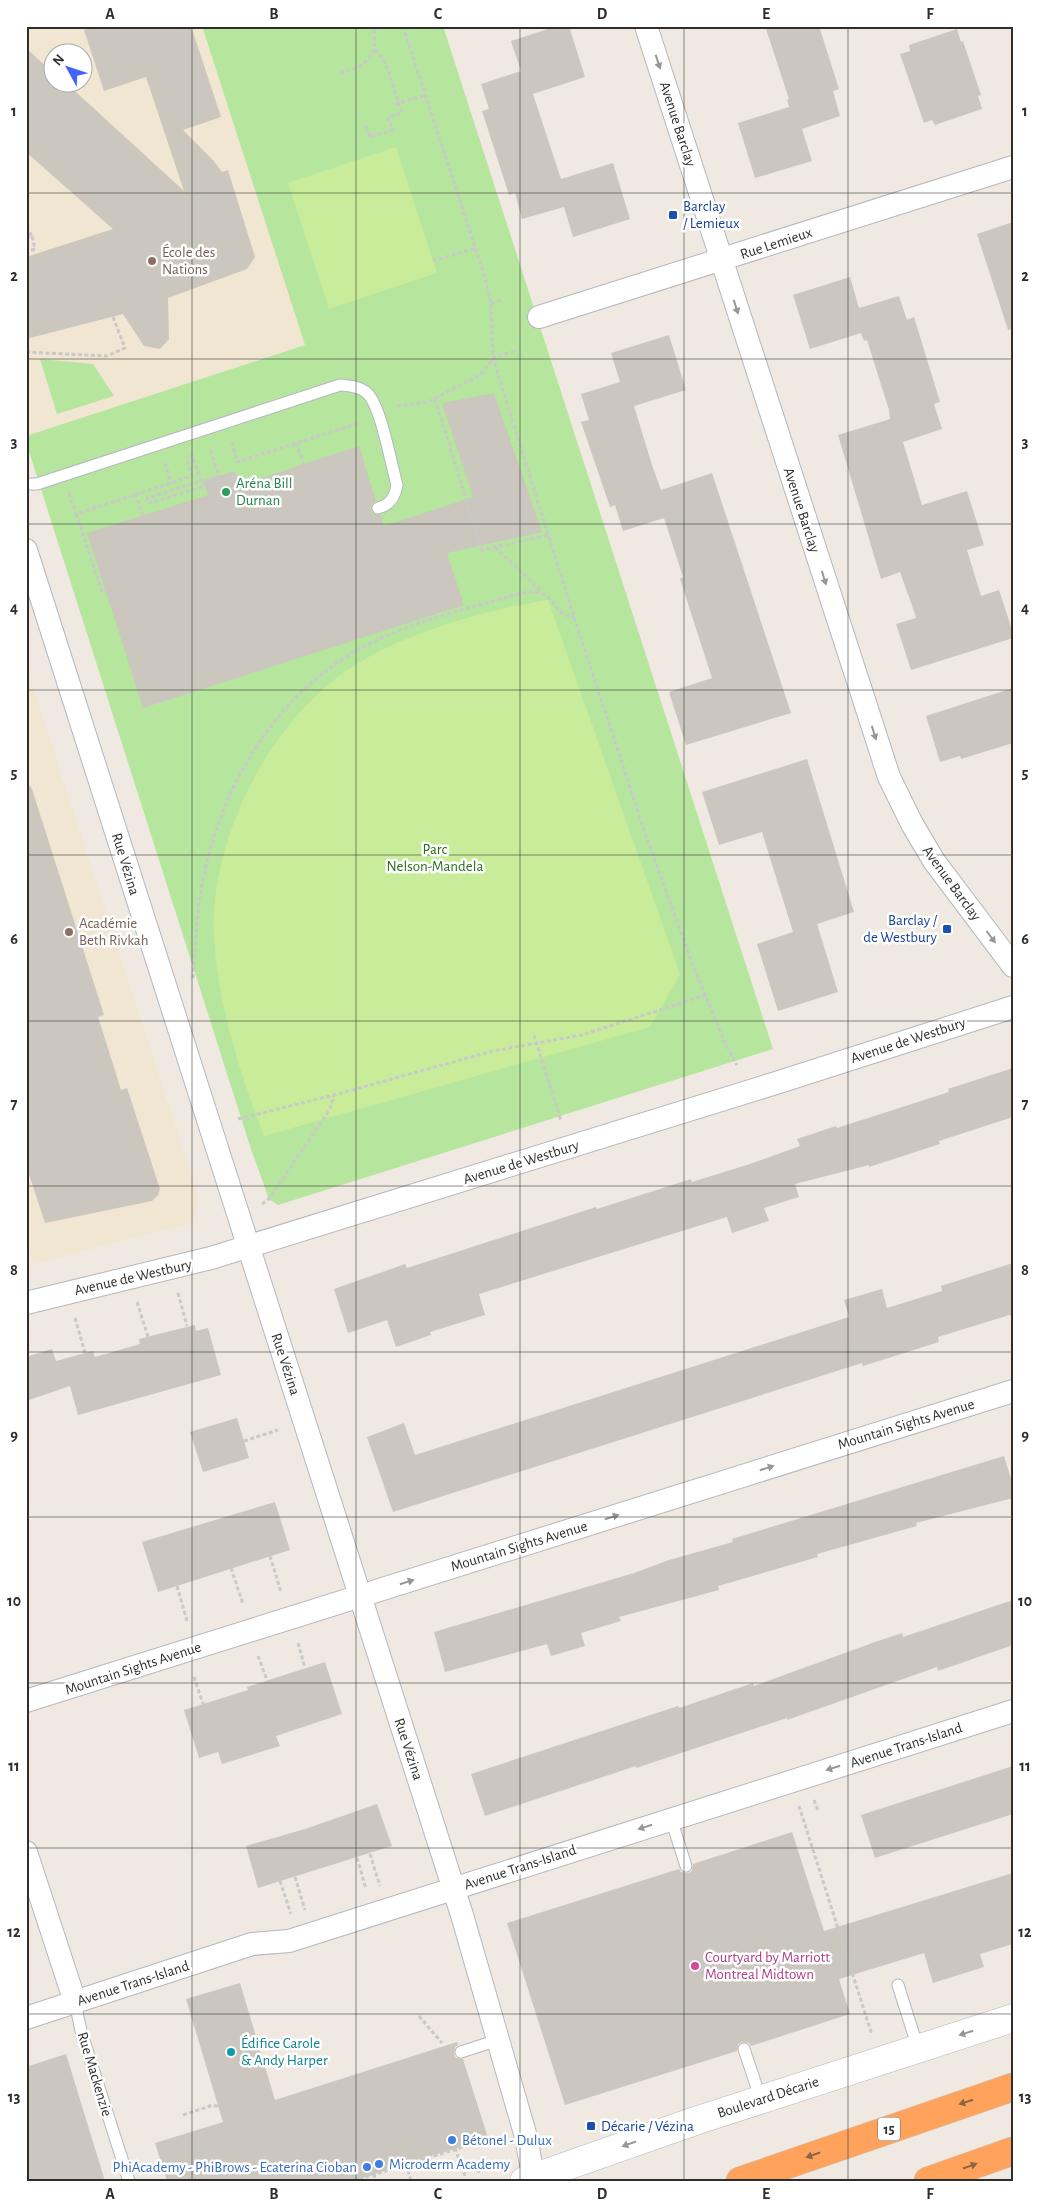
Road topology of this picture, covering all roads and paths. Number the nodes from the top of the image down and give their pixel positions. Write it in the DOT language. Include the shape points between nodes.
graph roads {
  1 [pos="374,26"];
  2 [pos="403,26"];
  3 [pos="646,26"];
  4 [pos="375,48"];
  5 [pos="340,74"];
  6 [pos="426,95"];
  7 [pos="397,103"];
  8 [pos="366,126"];
  9 [pos="1013,167"];
  10 [pos="26,227"];
  11 [pos="32,236"];
  12 [pos="26,237"];
  13 [pos="475,248"];
  14 [pos="26,252"];
  15 [pos="433,261"];
  16 [pos="721,261"];
  17 [pos="501,300"];
  18 [pos="491,304"];
  19 [pos="113,317"];
  20 [pos="539,317"];
  21 [pos="517,350"];
  22 [pos="26,352"];
  23 [pos="493,358"];
  24 [pos="435,399"];
  25 [pos="390,407"];
  26 [pos="367,421"];
  27 [pos="224,443"];
  28 [pos="296,443"];
  29 [pos="217,445"];
  30 [pos="191,453"];
  31 [pos="212,454"];
  32 [pos="304,464"];
  33 [pos="465,473"];
  34 [pos="458,476"];
  35 [pos="26,484"];
  36 [pos="60,493"];
  37 [pos="135,494"];
  38 [pos="378,508"];
  39 [pos="76,514"];
  40 [pos="143,515"];
  41 [pos="549,535"];
  42 [pos="495,547"];
  43 [pos="26,550"];
  44 [pos="106,591"];
  45 [pos="542,592"];
  46 [pos="574,617"];
  47 [pos="1013,966"];
  48 [pos="193,978"];
  49 [pos="706,995"];
  50 [pos="1013,1007"];
  51 [pos="534,1035"];
  52 [pos="535,1043"];
  53 [pos="737,1065"];
  54 [pos="334,1095"];
  55 [pos="238,1119"];
  56 [pos="562,1121"];
  57 [pos="261,1205"];
  58 [pos="249,1246"];
  59 [pos="178,1292"];
  60 [pos="137,1301"];
  61 [pos="26,1303"];
  62 [pos="75,1317"];
  63 [pos="187,1326"];
  64 [pos="148,1337"];
  65 [pos="85,1353"];
  66 [pos="1013,1391"];
  67 [pos="278,1430"];
  68 [pos="244,1441"];
  69 [pos="270,1556"];
  70 [pos="231,1568"];
  71 [pos="177,1586"];
  72 [pos="282,1592"];
  73 [pos="360,1596"];
  74 [pos="243,1604"];
  75 [pos="187,1621"];
  76 [pos="298,1643"];
  77 [pos="258,1656"];
  78 [pos="305,1668"];
  79 [pos="194,1677"];
  80 [pos="267,1680"];
  81 [pos="26,1702"];
  82 [pos="203,1704"];
  83 [pos="1013,1711"];
  84 [pos="814,1799"];
  85 [pos="799,1804"];
  86 [pos="818,1812"];
  87 [pos="671,1819"];
  88 [pos="26,1852"];
  89 [pos="370,1854"];
  90 [pos="356,1858"];
  91 [pos="686,1866"];
  92 [pos="295,1877"];
  93 [pos="280,1881"];
  94 [pos="381,1888"];
  95 [pos="454,1888"];
  96 [pos="367,1891"];
  97 [pos="305,1911"];
  98 [pos="291,1915"];
  99 [pos="898,1985"];
  100 [pos="75,2002"];
  101 [pos="419,2016"];
  102 [pos="26,2018"];
  103 [pos="1013,2018"];
  104 [pos="871,2031"];
  105 [pos="498,2040"];
  106 [pos="443,2046"];
  107 [pos="918,2048"];
  108 [pos="744,2049"];
  109 [pos="461,2052"];
  110 [pos="1013,2087"];
  111 [pos="761,2100"];
  112 [pos="219,2108"];
  113 [pos="183,2115"];
  114 [pos="495,2137"];
  115 [pos="456,2148"];
  116 [pos="1013,2151"];
  117 [pos="459,2159"];
  118 [pos="406,2164"];
  119 [pos="480,2172"];
  120 [pos="374,2174"];
  121 [pos="465,2176"];
  122 [pos="530,2180"];
  123 [pos="129,2181"];
  124 [pos="353,2181"];
  125 [pos="376,2181"];
  126 [pos="411,2181"];
  127 [pos="740,2181"];
  128 [pos="928,2181"];
  1 -- 4 [label="path"];
  2 -- 6 [label="path"];
  3 -- 16 [label="street, Avenue Barclay, one-way"];
  4 -- 5 [label="path" via="362,67"];
  4 -- 7 [label="path" via="386,64"];
  6 -- 7 [label="path"];
  6 -- 13 [label="path"];
  7 -- 8 [label="path" via="402,114 388,117 393,130 370,137"];
  9 -- 16 [label="street, Rue Lemieux"];
  10 -- 11 [label="path"];
  11 -- 12 [label="path"];
  11 -- 14 [label="path" via="35,249"];
  13 -- 15 [label="path"];
  13 -- 18 [label="path"];
  16 -- 20 [label="street, Rue Lemieux"];
  16 -- 47 [label="street, Avenue Barclay, one-way" via="889,777 934,861"];
  17 -- 18 [label="path"];
  18 -- 23 [label="path"];
  19 -- 22 [label="path" via="125,348 106,356"];
  21 -- 23 [label="path"];
  23 -- 24 [label="path" via="478,376"];
  23 -- 41 [label="path"];
  24 -- 25 [label="path"];
  24 -- 34 [label="path"];
  26 -- 28 [label="path"];
  27 -- 28 [label="path" via="232,441 237,462"];
  28 -- 32 [label="path"];
  29 -- 30 [label="path"];
  30 -- 31 [label="path" via="201,481 147,498 150,504 205,486 204,481 219,476"];
  30 -- 37 [label="path" via="185,455 192,476"];
  33 -- 34 [label="path"];
  34 -- 42 [label="path" via="482,550"];
  35 -- 38 [label="lane" via="37,484 340,385 365,391 377,410 396,485 396,492 389,503"];
  36 -- 39 [label="path" via="68,491"];
  37 -- 39 [label="path"];
  37 -- 40 [label="path"];
  39 -- 44 [label="path" via="102,592"];
  41 -- 42 [label="path"];
  41 -- 46 [label="path"];
  42 -- 45 [label="path"];
  43 -- 58 [label="street, Rue Vézina"];
  45 -- 46 [label="path" via="565,615"];
  45 -- 48 [label="path" via="533,590 518,594 377,640 336,664 281,712 240,774 213,842 199,902"];
  46 -- 49 [label="path" via="646,836"];
  49 -- 52 [label="path" via="582,1035"];
  49 -- 53 [label="path"];
  50 -- 58 [label="street, Avenue de Westbury"];
  51 -- 52 [label="path"];
  52 -- 54 [label="path" via="493,1051"];
  52 -- 56 [label="path"];
  54 -- 55 [label="path"];
  54 -- 57 [label="path" via="330,1109 269,1199"];
  58 -- 61 [label="street, Avenue de Westbury"];
  58 -- 73 [label="street, Rue Vézina"];
  59 -- 63 [label="path"];
  60 -- 64 [label="path"];
  62 -- 65 [label="path"];
  73 -- 66 [label="street, Mountain Sights Avenue, one-way"];
  67 -- 68 [label="path"];
  69 -- 72 [label="path"];
  70 -- 74 [label="path"];
  71 -- 75 [label="path"];
  73 -- 81 [label="street, Mountain Sights Avenue"];
  73 -- 95 [label="street, Rue Vézina"];
  76 -- 78 [label="path"];
  77 -- 80 [label="path"];
  79 -- 82 [label="path"];
  83 -- 87 [label="street, Avenue Trans-Island, one-way"];
  84 -- 86 [label="path"];
  85 -- 104 [label="path"];
  87 -- 91 [label="lane"];
  87 -- 95 [label="street, Avenue Trans-Island, one-way"];
  88 -- 100 [label="street, Rue Mackenzie"];
  89 -- 94 [label="path"];
  90 -- 96 [label="path"];
  92 -- 97 [label="path"];
  93 -- 98 [label="path"];
  95 -- 100 [label="street, Avenue Trans-Island" via="289,1940 238,1948"];
  95 -- 105 [label="street, Rue Vézina"];
  99 -- 107 [label="lane"];
  100 -- 102 [label="street, Avenue Trans-Island"];
  100 -- 123 [label="lane, Rue Mackenzie" via="81,2031"];
  101 -- 106 [label="path"];
  103 -- 107 [label="main road, Boulevard Décarie, one-way"];
  105 -- 109 [label="lane"];
  105 -- 122 [label="street, Rue Vézina" via="526,2137"];
  107 -- 111 [label="main road, Boulevard Décarie"];
  108 -- 111 [label="lane"];
  110 -- 127 [label="highway, 15, one-way"];
  111 -- 122 [label="main road, Boulevard Décarie, one-way"];
  112 -- 113 [label="path" via="213,2105"];
  114 -- 115 [label="path"];
  115 -- 117 [label="path"];
  115 -- 118 [label="path"];
  128 -- 116 [label="highway, one-way"];
  117 -- 119 [label="path"];
  117 -- 121 [label="path"];
  118 -- 120 [label="path"];
  118 -- 126 [label="path"];
  120 -- 124 [label="path"];
  120 -- 125 [label="path"];
}
